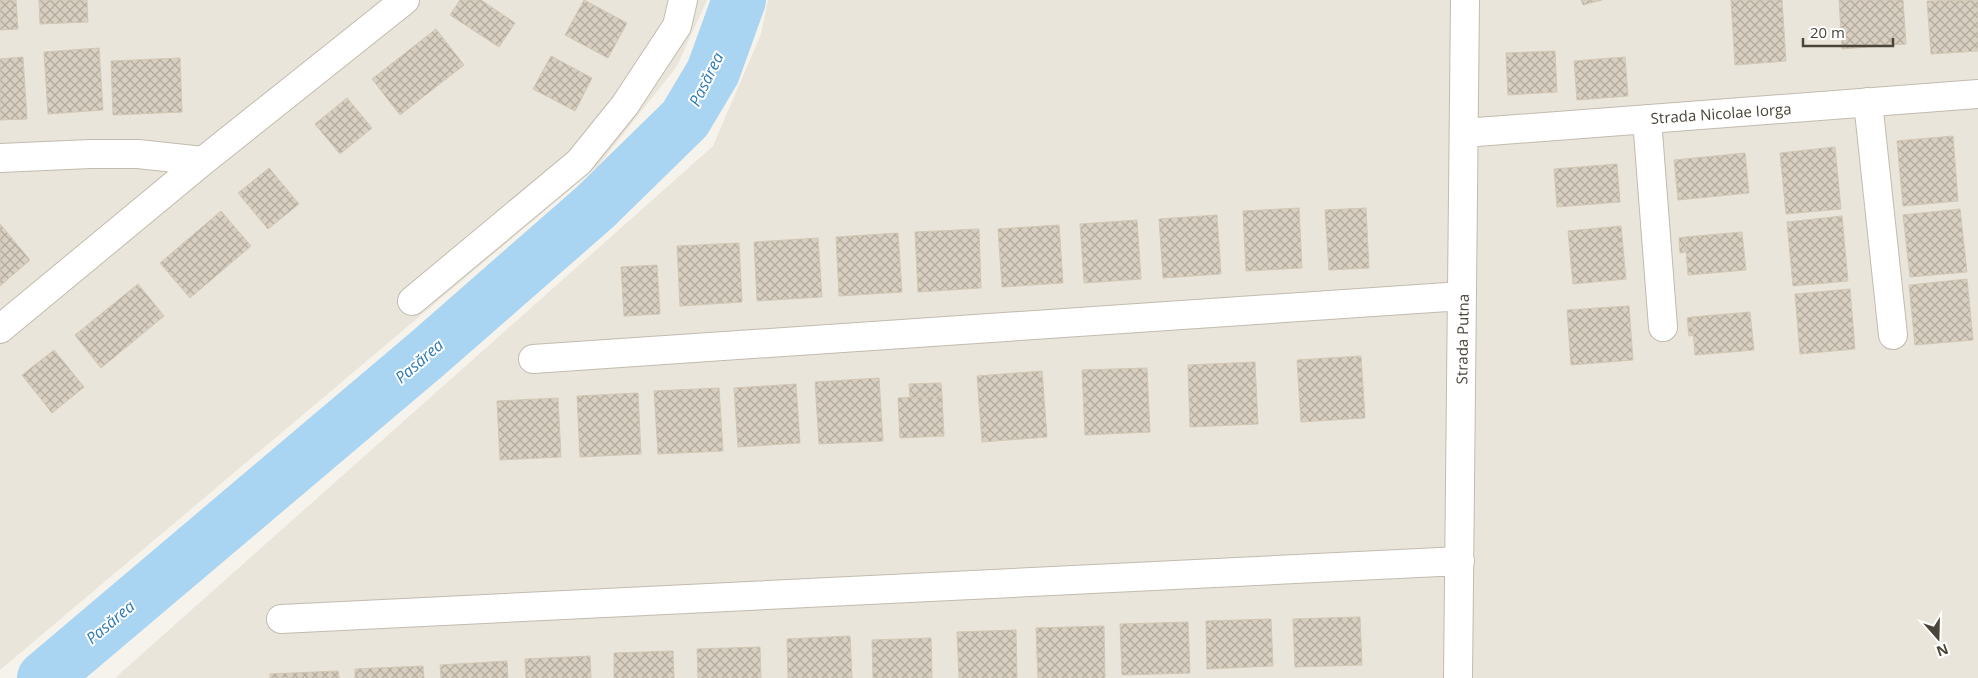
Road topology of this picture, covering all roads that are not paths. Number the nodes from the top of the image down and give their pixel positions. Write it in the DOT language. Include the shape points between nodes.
graph roads {
  1 [pos="405,0"];
  2 [pos="683,0"];
  3 [pos="1465,0"];
  4 [pos="1978,94"];
  5 [pos="1868,102"];
  6 [pos="1647,119"];
  7 [pos="1464,133"];
  8 [pos="0,158"];
  9 [pos="203,161"];
  10 [pos="1462,296"];
  11 [pos="412,301"];
  12 [pos="1663,327"];
  13 [pos="0,329"];
  14 [pos="1893,335"];
  15 [pos="533,359"];
  16 [pos="1460,561"];
  17 [pos="281,619"];
  18 [pos="1458,678"];
  1 -- 9 [label="street"];
  2 -- 11 [label="street" via="677,26 625,105 580,162"];
  3 -- 7 [label="street, Strada Putna"];
  4 -- 5 [label="street, Strada Nicolae Iorga"];
  5 -- 6 [label="street, Strada Nicolae Iorga"];
  5 -- 14 [label="street"];
  6 -- 7 [label="street, Strada Nicolae Iorga"];
  6 -- 12 [label="street"];
  7 -- 10 [label="street, Strada Putna"];
  8 -- 9 [label="street" via="138,154"];
  9 -- 13 [label="street"];
  10 -- 15 [label="street"];
  10 -- 16 [label="street, Strada Putna"];
  16 -- 17 [label="street"];
  16 -- 18 [label="street, Strada Putna"];
}
